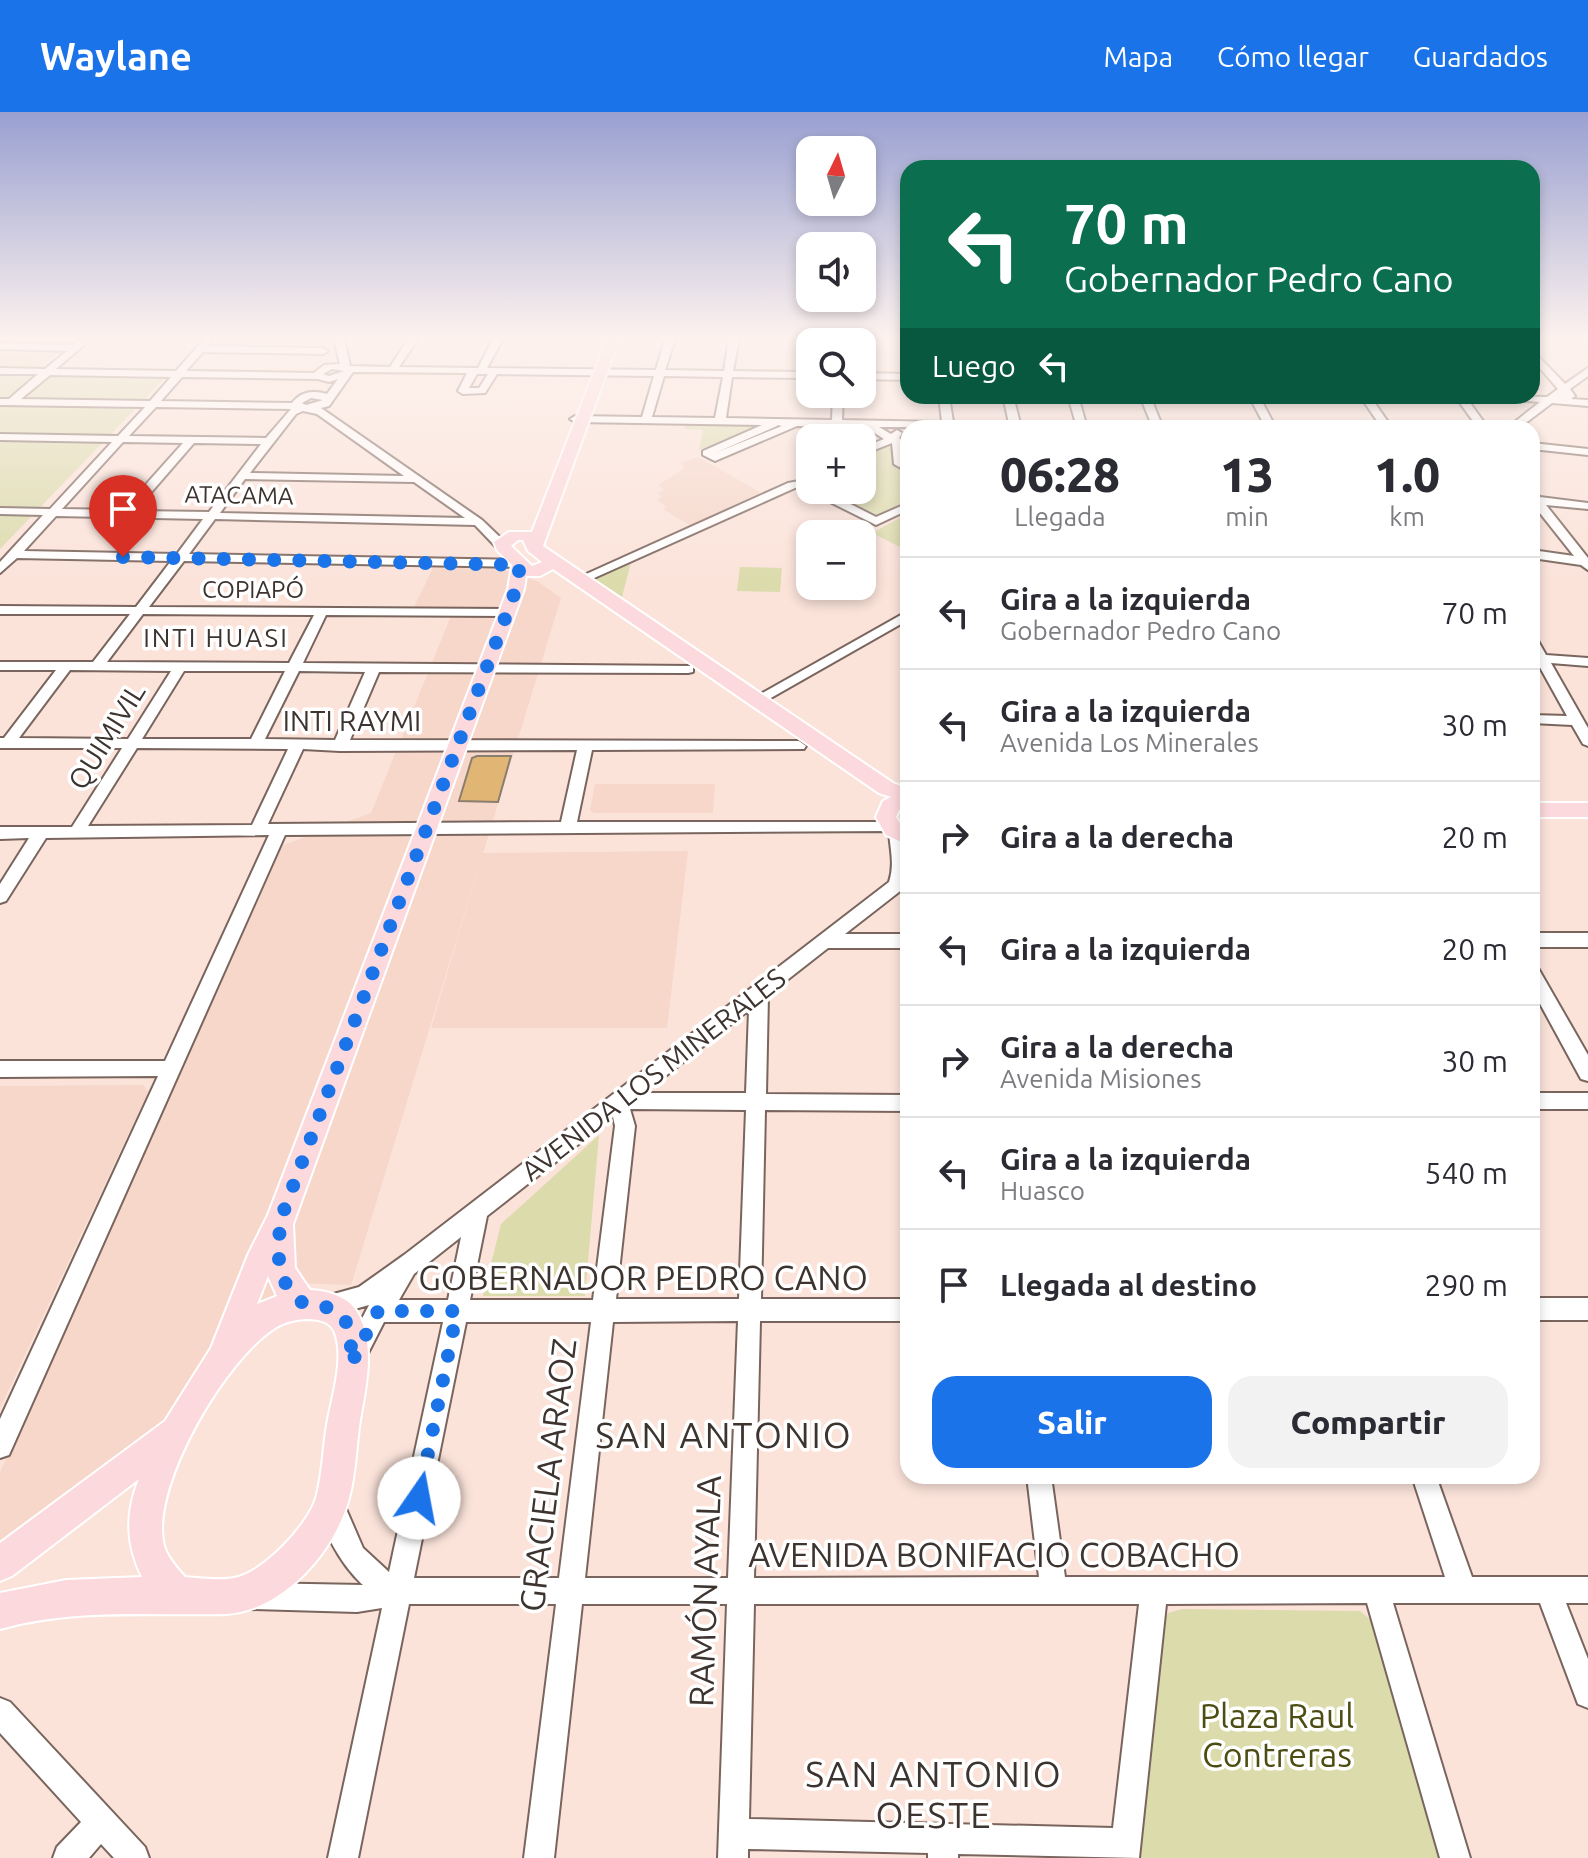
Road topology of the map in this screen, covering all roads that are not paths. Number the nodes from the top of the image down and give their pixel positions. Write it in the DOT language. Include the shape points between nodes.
graph roads {
  1 [pos="138,420"];
  2 [pos="285,420"];
  3 [pos="326,420"];
  4 [pos="354,420"];
  5 [pos="577,420"];
  6 [pos="578,420"];
  7 [pos="682,420"];
  8 [pos="720,421"];
  9 [pos="773,422"];
  10 [pos="799,423"];
  11 [pos="837,423"];
  12 [pos="865,424"];
  13 [pos="876,424"];
  14 [pos="900,424"];
  15 [pos="900,428"];
  16 [pos="876,429"];
  17 [pos="0,437"];
  18 [pos="122,438"];
  19 [pos="894,438"];
  20 [pos="192,439"];
  21 [pos="269,441"];
  22 [pos="876,446"];
  23 [pos="1540,447"];
  24 [pos="1588,452"];
  25 [pos="900,465"];
  26 [pos="241,476"];
  27 [pos="416,479"];
  28 [pos="796,491"];
  29 [pos="1540,499"];
  30 [pos="842,504"];
  31 [pos="1540,506"];
  32 [pos="1588,506"];
  33 [pos="900,510"];
  34 [pos="0,511"];
  35 [pos="52,513"];
  36 [pos="126,514"];
  37 [pos="210,516"];
  38 [pos="478,522"];
  39 [pos="519,534"];
  40 [pos="502,546"];
  41 [pos="13,554"];
  42 [pos="1540,555"];
  43 [pos="178,558"];
  44 [pos="1587,563"];
  45 [pos="532,564"];
  46 [pos="0,569"];
  47 [pos="579,580"];
  48 [pos="0,610"];
  49 [pos="138,610"];
  50 [pos="322,611"];
  51 [pos="506,612"];
  52 [pos="900,620"];
  53 [pos="1540,658"];
  54 [pos="1588,662"];
  55 [pos="1540,663"];
  56 [pos="0,666"];
  57 [pos="66,666"];
  58 [pos="97,666"];
  59 [pos="180,667"];
  60 [pos="294,667"];
  61 [pos="374,667"];
  62 [pos="486,668"];
  63 [pos="688,669"];
  64 [pos="757,700"];
  65 [pos="1540,719"];
  66 [pos="1577,721"];
  67 [pos="1588,741"];
  68 [pos="4,743"];
  69 [pos="131,744"];
  70 [pos="255,745"];
  71 [pos="297,745"];
  72 [pos="340,746"];
  73 [pos="456,746"];
  74 [pos="799,746"];
  75 [pos="585,747"];
  76 [pos="900,794"];
  77 [pos="1540,797"];
  78 [pos="1588,797"];
  79 [pos="900,800"];
  80 [pos="1540,810"];
  81 [pos="1588,810"];
  82 [pos="895,827"];
  83 [pos="427,828"];
  84 [pos="568,828"];
  85 [pos="257,830"];
  86 [pos="279,830"];
  87 [pos="0,833"];
  88 [pos="41,833"];
  89 [pos="76,833"];
  90 [pos="900,852"];
  91 [pos="900,883"];
  92 [pos="0,897"];
  93 [pos="1540,940"];
  94 [pos="1588,940"];
  95 [pos="821,941"];
  96 [pos="900,941"];
  97 [pos="1540,987"];
  98 [pos="759,990"];
  99 [pos="0,1069"];
  100 [pos="170,1071"];
  101 [pos="1588,1073"];
  102 [pos="618,1101"];
  103 [pos="1540,1101"];
  104 [pos="1588,1101"];
  105 [pos="900,1103"];
  106 [pos="755,1104"];
  107 [pos="477,1213"];
  108 [pos="280,1221"];
  109 [pos="412,1262"];
  110 [pos="314,1304"];
  111 [pos="1540,1309"];
  112 [pos="1588,1309"];
  113 [pos="749,1310"];
  114 [pos="900,1310"];
  115 [pos="378,1311"];
  116 [pos="457,1311"];
  117 [pos="602,1311"];
  118 [pos="351,1364"];
  119 [pos="218,1367"];
  120 [pos="177,1430"];
  121 [pos="0,1446"];
  122 [pos="1040,1484"];
  123 [pos="1427,1484"];
  124 [pos="331,1502"];
  125 [pos="0,1564"];
  126 [pos="1376,1590"];
  127 [pos="1463,1590"];
  128 [pos="1548,1590"];
  129 [pos="1588,1590"];
  130 [pos="400,1591"];
  131 [pos="570,1591"];
  132 [pos="740,1591"];
  133 [pos="1054,1591"];
  134 [pos="1154,1591"];
  135 [pos="177,1595"];
  136 [pos="236,1596"];
  137 [pos="0,1611"];
  138 [pos="1588,1694"];
  139 [pos="0,1712"];
  140 [pos="101,1823"];
  141 [pos="734,1846"];
  142 [pos="942,1848"];
  143 [pos="1125,1851"];
  144 [pos="68,1858"];
  145 [pos="134,1858"];
  146 [pos="343,1858"];
  147 [pos="539,1858"];
  148 [pos="1455,1858"];
  1 -- 18 [label="street"];
  2 -- 21 [label="street"];
  3 -- 27 [label="street"];
  4 -- 39 [label="street"];
  5 -- 39 [label="main road" via="534,524"];
  6 -- 45 [label="main road"];
  7 -- 8 [label="street"];
  8 -- 9 [label="street"];
  9 -- 10 [label="street"];
  9 -- 10 [label="street" via="707,453 715,458"];
  10 -- 11 [label="street"];
  11 -- 12 [label="street"];
  13 -- 14 [label="street"];
  15 -- 19 [label="street"];
  16 -- 19 [label="street"];
  17 -- 18 [label="street"];
  18 -- 20 [label="street"];
  18 -- 35 [label="street"];
  19 -- 22 [label="street"];
  19 -- 25 [label="street"];
  20 -- 21 [label="street"];
  20 -- 36 [label="street"];
  21 -- 26 [label="street"];
  23 -- 24 [label="street"];
  26 -- 27 [label="street"];
  26 -- 37 [label="street"];
  27 -- 38 [label="street"];
  28 -- 47 [label="street" via="668,537"];
  29 -- 32 [label="street"];
  30 -- 33 [label="street" via="876,522"];
  31 -- 44 [label="street"];
  34 -- 35 [label="street, ATACAMA"];
  35 -- 36 [label="street, ATACAMA"];
  35 -- 41 [label="street"];
  36 -- 37 [label="street, ATACAMA"];
  37 -- 38 [label="street, ATACAMA"];
  37 -- 43 [label="street"];
  38 -- 40 [label="street"];
  39 -- 40 [label="main road" via="506,538"];
  39 -- 45 [label="main road" via="530,538"];
  40 -- 45 [label="main road"];
  41 -- 43 [label="street"];
  41 -- 46 [label="street"];
  42 -- 44 [label="street"];
  43 -- 45 [label="street"];
  43 -- 49 [label="street"];
  45 -- 47 [label="main road"];
  45 -- 51 [label="main road"];
  45 -- 63 [label="main road"];
  47 -- 64 [label="main road"];
  48 -- 49 [label="street, COPIAPÓ"];
  49 -- 50 [label="street, COPIAPÓ"];
  49 -- 58 [label="street"];
  50 -- 51 [label="street, COPIAPÓ"];
  50 -- 60 [label="street"];
  51 -- 62 [label="main road"];
  52 -- 64 [label="street"];
  53 -- 54 [label="street"];
  55 -- 66 [label="street"];
  56 -- 57 [label="street"];
  57 -- 58 [label="street"];
  57 -- 68 [label="street"];
  58 -- 59 [label="street"];
  59 -- 60 [label="street"];
  59 -- 69 [label="street, QUIMIVIL"];
  60 -- 61 [label="street"];
  60 -- 70 [label="street"];
  61 -- 62 [label="street"];
  61 -- 72 [label="street"];
  62 -- 63 [label="street"];
  62 -- 73 [label="main road"];
  63 -- 74 [label="main road"];
  64 -- 76 [label="main road"];
  65 -- 66 [label="street"];
  66 -- 67 [label="street"];
  68 -- 69 [label="street, INTI RAYMI"];
  69 -- 70 [label="street, INTI RAYMI"];
  69 -- 89 [label="street, QUIMIVIL"];
  70 -- 71 [label="street, INTI RAYMI"];
  71 -- 72 [label="street, INTI RAYMI"];
  71 -- 85 [label="street"];
  72 -- 73 [label="street, INTI RAYMI"];
  73 -- 75 [label="street, INTI RAYMI"];
  73 -- 83 [label="main road"];
  74 -- 75 [label="street, INTI RAYMI"];
  74 -- 82 [label="main road" via="881,803"];
  75 -- 84 [label="street"];
  77 -- 78 [label="main road"];
  79 -- 82 [label="main road"];
  80 -- 81 [label="main road"];
  82 -- 84 [label="street"];
  82 -- 90 [label="street, AVENIDA LOS MINERALES"];
  83 -- 84 [label="street"];
  83 -- 86 [label="street"];
  83 -- 108 [label="main road"];
  85 -- 86 [label="street"];
  85 -- 89 [label="street"];
  86 -- 100 [label="street"];
  87 -- 88 [label="street"];
  88 -- 89 [label="street"];
  88 -- 92 [label="street"];
  91 -- 95 [label="street, AVENIDA LOS MINERALES"];
  93 -- 94 [label="street"];
  95 -- 96 [label="street"];
  95 -- 98 [label="street, AVENIDA LOS MINERALES"];
  97 -- 101 [label="street"];
  98 -- 102 [label="street, AVENIDA LOS MINERALES"];
  98 -- 106 [label="street, RAMÓN AYALA"];
  99 -- 100 [label="street"];
  100 -- 121 [label="street"];
  102 -- 106 [label="street"];
  102 -- 107 [label="street, AVENIDA LOS MINERALES"];
  102 -- 117 [label="street, GRACIELA ARAOZ" via="625,1126"];
  103 -- 104 [label="street"];
  105 -- 106 [label="street"];
  106 -- 113 [label="street, RAMÓN AYALA"];
  107 -- 109 [label="street, AVENIDA LOS MINERALES"];
  107 -- 116 [label="street"];
  108 -- 110 [label="main road" via="278,1270 292,1294"];
  108 -- 119 [label="main road"];
  109 -- 110 [label="street, AVENIDA LOS MINERALES" via="364,1296"];
  109 -- 115 [label="street, AVENIDA LOS MINERALES"];
  110 -- 118 [label="main road" via="339,1313 348,1325"];
  110 -- 119 [label="main road" via="260,1320"];
  111 -- 112 [label="street"];
  113 -- 114 [label="street, GOBERNADOR PEDRO CANO"];
  113 -- 117 [label="street, GOBERNADOR PEDRO CANO"];
  113 -- 132 [label="street, RAMÓN AYALA"];
  115 -- 116 [label="street, GOBERNADOR PEDRO CANO"];
  115 -- 118 [label="street, AVENIDA LOS MINERALES"];
  116 -- 117 [label="street, GOBERNADOR PEDRO CANO"];
  116 -- 130 [label="street"];
  117 -- 131 [label="street, GRACIELA ARAOZ"];
  118 -- 124 [label="main road"];
  119 -- 120 [label="main road"];
  120 -- 125 [label="main road"];
  120 -- 135 [label="main road" via="152,1485 144,1537 153,1566"];
  122 -- 133 [label="street"];
  123 -- 127 [label="street"];
  124 -- 130 [label="street, AVENIDA BONIFACIO COBACHO" via="349,1551 379,1582"];
  124 -- 136 [label="main road" via="298,1556 273,1577"];
  126 -- 127 [label="street, AVENIDA BONIFACIO COBACHO"];
  126 -- 134 [label="street, AVENIDA BONIFACIO COBACHO"];
  126 -- 148 [label="street"];
  127 -- 128 [label="street, AVENIDA BONIFACIO COBACHO"];
  128 -- 129 [label="street, AVENIDA BONIFACIO COBACHO"];
  128 -- 138 [label="street"];
  130 -- 131 [label="street, AVENIDA BONIFACIO COBACHO"];
  130 -- 136 [label="street, AVENIDA BONIFACIO COBACHO" via="357,1599"];
  130 -- 146 [label="street"];
  131 -- 132 [label="street, AVENIDA BONIFACIO COBACHO"];
  131 -- 147 [label="street, GRACIELA ARAOZ"];
  132 -- 133 [label="street, AVENIDA BONIFACIO COBACHO"];
  132 -- 141 [label="street, RAMÓN AYALA"];
  133 -- 134 [label="street, AVENIDA BONIFACIO COBACHO"];
  134 -- 143 [label="street"];
  135 -- 136 [label="main road"];
  135 -- 137 [label="main road" via="68,1596"];
  139 -- 140 [label="street"];
  140 -- 144 [label="street"];
  140 -- 145 [label="street"];
  141 -- 142 [label="street"];
  142 -- 143 [label="street"];
}
